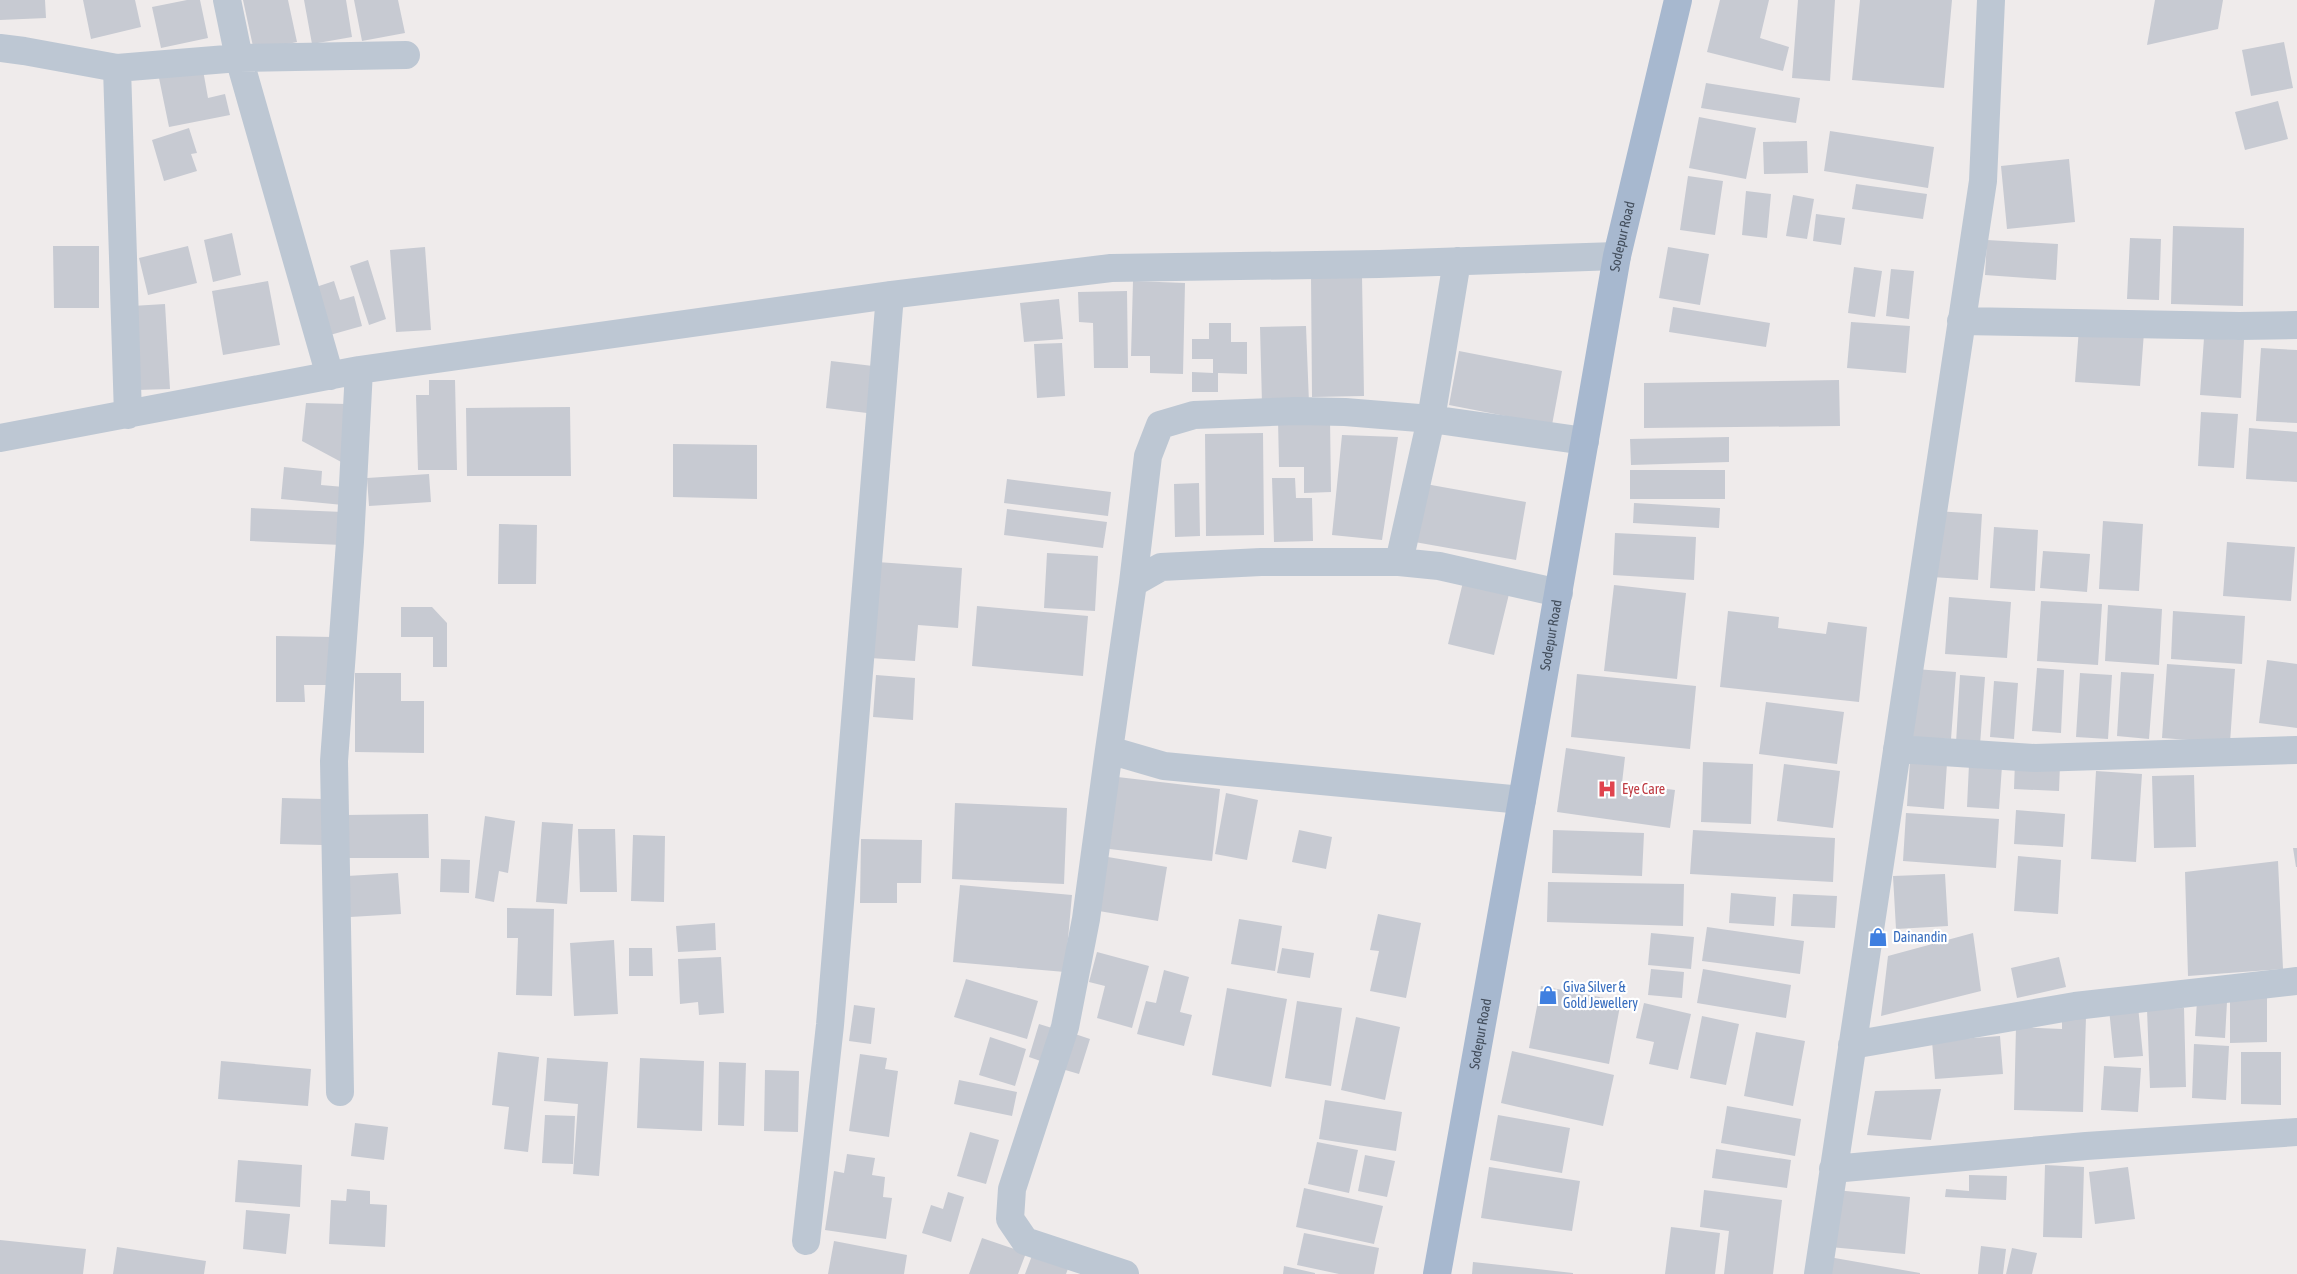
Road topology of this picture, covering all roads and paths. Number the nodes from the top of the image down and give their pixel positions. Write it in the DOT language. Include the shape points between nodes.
graph roads {
  1 [pos="228,0"];
  2 [pos="1678,0"];
  3 [pos="1991,0"];
  4 [pos="0,48"];
  5 [pos="406,54"];
  6 [pos="239,58"];
  7 [pos="117,68"];
  8 [pos="1618,256"];
  9 [pos="1457,261"];
  10 [pos="890,295"];
  11 [pos="1961,321"];
  12 [pos="2297,325"];
  13 [pos="360,370"];
  14 [pos="330,376"];
  15 [pos="128,415"];
  16 [pos="1431,419"];
  17 [pos="0,438"];
  18 [pos="1585,441"];
  19 [pos="1399,562"];
  20 [pos="1133,583"];
  21 [pos="1559,593"];
  22 [pos="1896,749"];
  23 [pos="1109,750"];
  24 [pos="2297,750"];
  25 [pos="1522,800"];
  26 [pos="2297,981"];
  27 [pos="1852,1045"];
  28 [pos="340,1092"];
  29 [pos="2297,1132"];
  30 [pos="1833,1169"];
  31 [pos="806,1241"];
  32 [pos="1125,1274"];
  33 [pos="1436,1274"];
  34 [pos="1818,1274"];
  1 -- 6 [label="street"];
  2 -- 8 [label="main road, Sodepur Road"];
  3 -- 11 [label="street" via="1983,181"];
  4 -- 7 [label="street"];
  5 -- 6 [label="street"];
  6 -- 7 [label="street"];
  6 -- 14 [label="street"];
  7 -- 15 [label="street"];
  8 -- 9 [label="street"];
  8 -- 18 [label="main road, Sodepur Road"];
  9 -- 10 [label="street" via="1111,268"];
  9 -- 16 [label="street"];
  10 -- 13 [label="street"];
  10 -- 31 [label="street" via="830,1026"];
  11 -- 12 [label="street"];
  11 -- 22 [label="street"];
  13 -- 14 [label="street"];
  13 -- 28 [label="street" via="334,761"];
  14 -- 15 [label="street"];
  15 -- 17 [label="street"];
  16 -- 18 [label="street"];
  16 -- 19 [label="street"];
  16 -- 20 [label="street" via="1296,411 1194,415 1160,425 1148,456"];
  18 -- 21 [label="main road, Sodepur Road"];
  19 -- 20 [label="street" via="1261,562 1161,567"];
  19 -- 21 [label="street" via="1439,566"];
  20 -- 23 [label="street"];
  21 -- 25 [label="main road, Sodepur Road"];
  22 -- 24 [label="street" via="2035,758"];
  22 -- 27 [label="street"];
  23 -- 25 [label="street" via="1164,766"];
  23 -- 32 [label="street" via="1086,919 1065,1027 1012,1190 1010,1219 1025,1241"];
  25 -- 33 [label="main road, Sodepur Road"];
  26 -- 27 [label="street" via="2075,1006"];
  27 -- 30 [label="street"];
  29 -- 30 [label="street" via="2086,1146"];
  30 -- 34 [label="street"];
}
